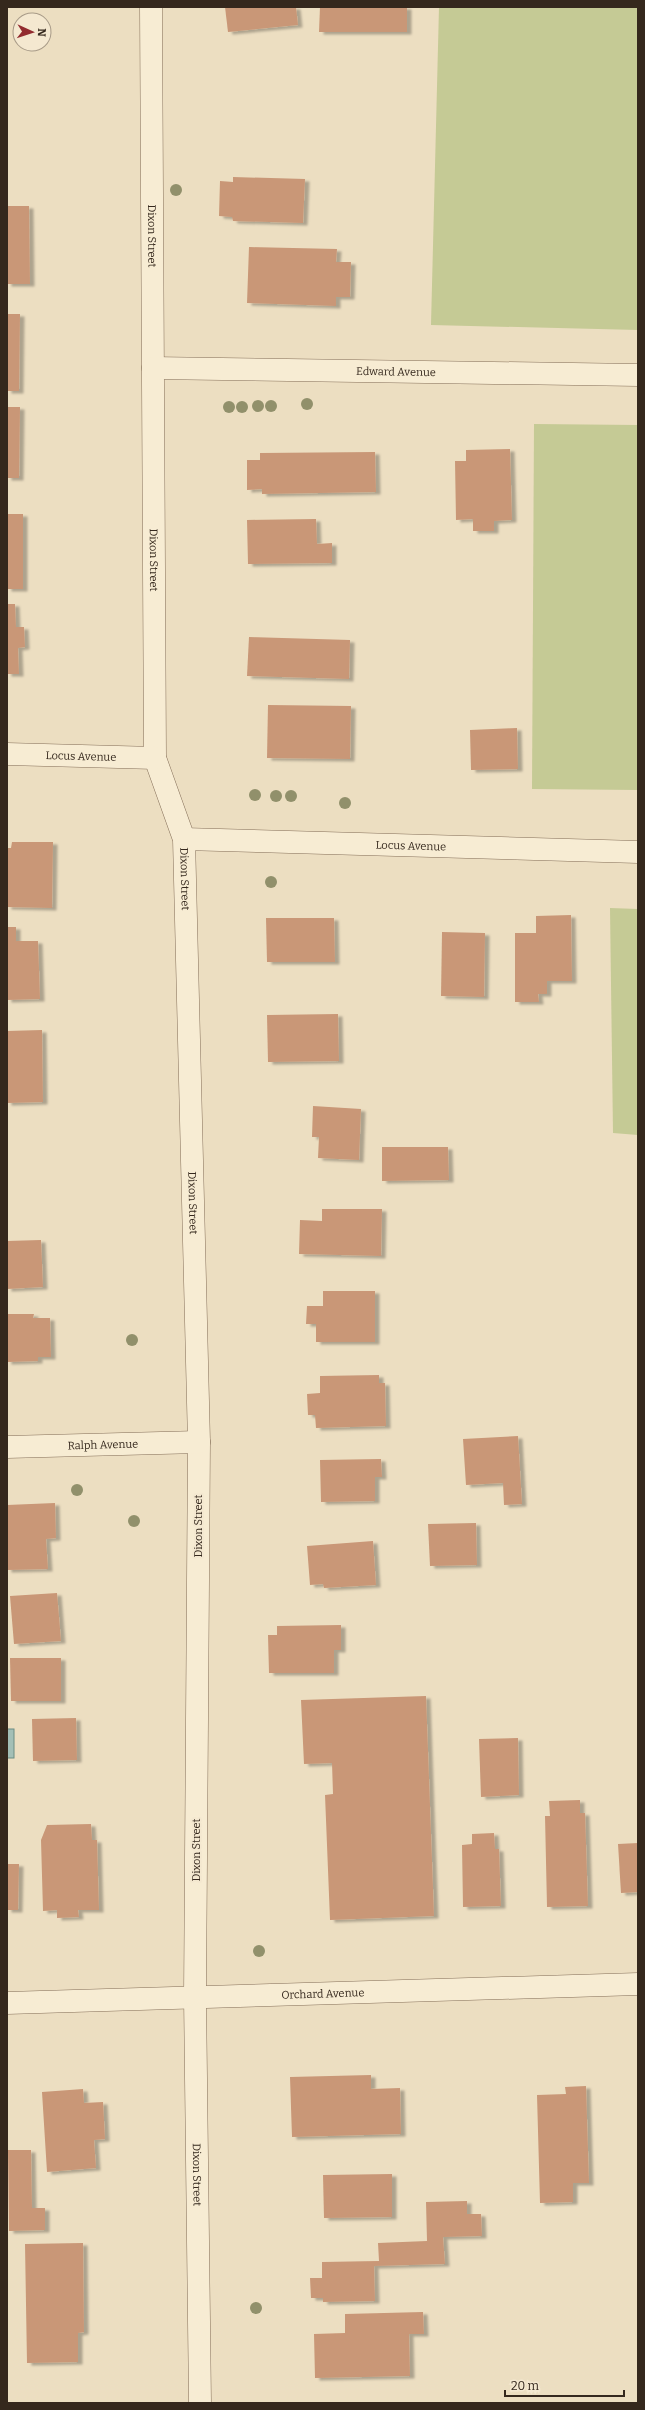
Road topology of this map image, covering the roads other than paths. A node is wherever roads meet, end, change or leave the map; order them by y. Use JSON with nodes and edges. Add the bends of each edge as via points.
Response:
{"nodes":[{"id":1,"x":152,"y":7,"type":"edge"},
{"id":2,"x":153,"y":368,"type":"junction"},
{"id":3,"x":638,"y":375,"type":"edge"},
{"id":4,"x":7,"y":754,"type":"edge"},
{"id":5,"x":155,"y":758,"type":"junction"},
{"id":6,"x":184,"y":840,"type":"junction"},
{"id":7,"x":638,"y":852,"type":"edge"},
{"id":8,"x":199,"y":1442,"type":"junction"},
{"id":9,"x":7,"y":1447,"type":"edge"},
{"id":10,"x":638,"y":1984,"type":"edge"},
{"id":11,"x":195,"y":1996,"type":"junction"},
{"id":12,"x":7,"y":2003,"type":"edge"},
{"id":13,"x":200,"y":2403,"type":"edge"}],
"edges":[{"from":1,"to":2,"type":"street","name":"Dixon Street"},
{"from":2,"to":3,"type":"street","name":"Edward Avenue"},
{"from":2,"to":5,"type":"street","name":"Dixon Street"},
{"from":4,"to":5,"type":"street","name":"Locus Avenue"},
{"from":5,"to":6,"type":"street","name":"Dixon Street"},
{"from":6,"to":7,"type":"street","name":"Locus Avenue"},
{"from":6,"to":8,"type":"street","name":"Dixon Street"},
{"from":8,"to":9,"type":"street","name":"Ralph Avenue"},
{"from":8,"to":11,"type":"street","name":"Dixon Street"},
{"from":10,"to":11,"type":"street","name":"Orchard Avenue"},
{"from":11,"to":12,"type":"street","name":"Orchard Avenue"},
{"from":11,"to":13,"type":"street","name":"Dixon Street"}]}
